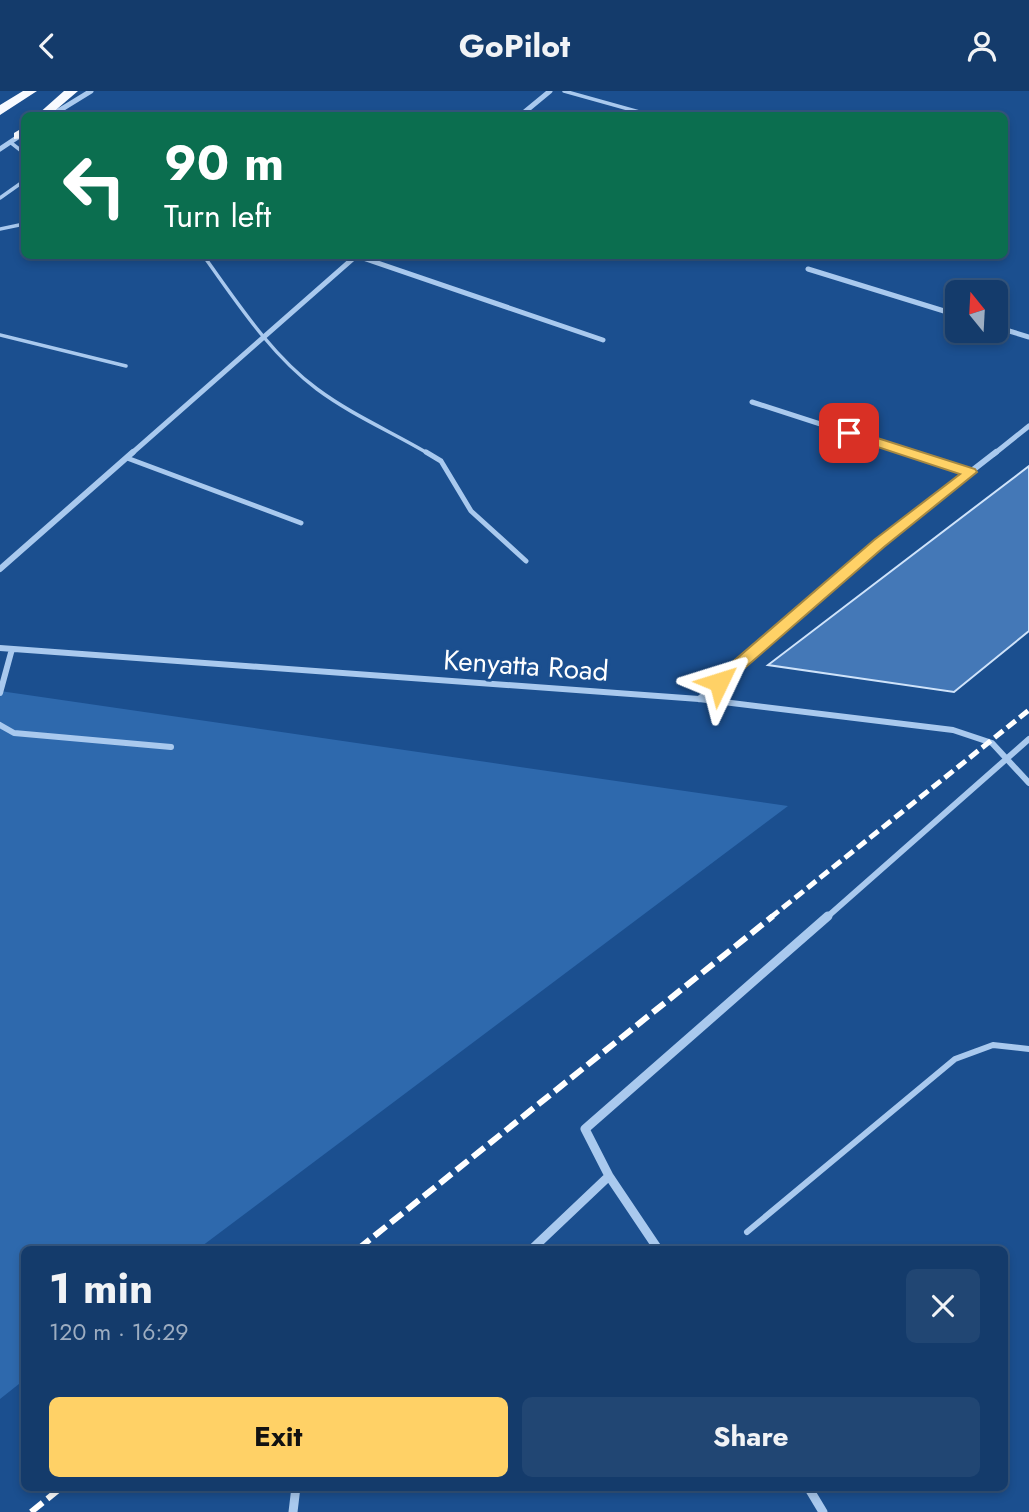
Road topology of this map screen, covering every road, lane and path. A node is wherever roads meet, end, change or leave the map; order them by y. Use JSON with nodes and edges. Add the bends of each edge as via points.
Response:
{"nodes":[{"id":1,"x":31,"y":91,"type":"edge"},
{"id":2,"x":72,"y":91,"type":"edge"},
{"id":3,"x":91,"y":91,"type":"edge"},
{"id":4,"x":551,"y":91,"type":"edge"},
{"id":5,"x":564,"y":91,"type":"edge"},
{"id":6,"x":0,"y":111,"type":"edge"},
{"id":7,"x":47,"y":112,"type":"edge"},
{"id":8,"x":57,"y":112,"type":"edge"},
{"id":9,"x":525,"y":112,"type":"edge"},
{"id":10,"x":639,"y":112,"type":"edge"},
{"id":11,"x":19,"y":135,"type":"edge"},
{"id":12,"x":0,"y":149,"type":"edge"},
{"id":13,"x":21,"y":183,"type":"edge"},
{"id":14,"x":0,"y":198,"type":"edge"},
{"id":15,"x":21,"y":225,"type":"edge"},
{"id":16,"x":0,"y":229,"type":"edge"},
{"id":17,"x":206,"y":259,"type":"edge"},
{"id":18,"x":354,"y":259,"type":"edge"},
{"id":19,"x":366,"y":259,"type":"edge"},
{"id":20,"x":808,"y":269,"type":"dead end"},
{"id":21,"x":945,"y":311,"type":"edge"},
{"id":22,"x":1008,"y":331,"type":"edge"},
{"id":23,"x":0,"y":335,"type":"edge"},
{"id":24,"x":263,"y":338,"type":"junction"},
{"id":25,"x":1029,"y":338,"type":"edge"},
{"id":26,"x":603,"y":340,"type":"dead end"},
{"id":27,"x":126,"y":366,"type":"dead end"},
{"id":28,"x":752,"y":402,"type":"dead end"},
{"id":29,"x":1029,"y":426,"type":"edge"},
{"id":30,"x":127,"y":458,"type":"junction"},
{"id":31,"x":970,"y":472,"type":"junction"},
{"id":32,"x":301,"y":523,"type":"dead end"},
{"id":33,"x":526,"y":561,"type":"dead end"},
{"id":34,"x":0,"y":569,"type":"edge"},
{"id":35,"x":0,"y":648,"type":"edge"},
{"id":36,"x":12,"y":649,"type":"junction"},
{"id":37,"x":0,"y":693,"type":"edge"},
{"id":38,"x":699,"y":699,"type":"junction"},
{"id":39,"x":0,"y":725,"type":"edge"},
{"id":40,"x":1029,"y":739,"type":"edge"},
{"id":41,"x":170,"y":747,"type":"dead end"},
{"id":42,"x":1004,"y":758,"type":"junction"},
{"id":43,"x":1029,"y":783,"type":"edge"},
{"id":44,"x":1029,"y":1049,"type":"edge"},
{"id":45,"x":609,"y":1175,"type":"junction"},
{"id":46,"x":747,"y":1232,"type":"dead end"},
{"id":47,"x":535,"y":1246,"type":"edge"},
{"id":48,"x":656,"y":1246,"type":"edge"},
{"id":49,"x":295,"y":1491,"type":"edge"},
{"id":50,"x":810,"y":1491,"type":"edge"},
{"id":51,"x":292,"y":1512,"type":"edge"},
{"id":52,"x":823,"y":1512,"type":"edge"}],
"edges":[{"from":1,"to":6,"type":"highway"},
{"from":2,"to":7,"type":"highway"},
{"from":3,"to":8,"type":"street"},
{"from":4,"to":9,"type":"street"},
{"from":5,"to":10,"type":"lane"},
{"from":11,"to":12,"type":"street"},
{"from":13,"to":14,"type":"lane"},
{"from":15,"to":16,"type":"lane"},
{"from":17,"to":24,"type":"lane"},
{"from":18,"to":24,"type":"street"},
{"from":19,"to":26,"type":"street"},
{"from":20,"to":21,"type":"street"},
{"from":22,"to":25,"type":"street"},
{"from":23,"to":27,"type":"lane"},
{"from":24,"to":30,"type":"street"},
{"from":24,"to":33,"type":"lane","via":[[322,393],[441,461],[471,511]]},
{"from":28,"to":31,"type":"street"},
{"from":29,"to":31,"type":"street"},
{"from":30,"to":32,"type":"lane"},
{"from":30,"to":34,"type":"street"},
{"from":31,"to":38,"type":"street","via":[[879,543]]},
{"from":35,"to":36,"type":"street","name":"Kenyatta Road"},
{"from":36,"to":37,"type":"street"},
{"from":36,"to":38,"type":"street","name":"Kenyatta Road"},
{"from":38,"to":42,"type":"street","name":"Kenyatta Road","via":[[953,730],[992,743]]},
{"from":39,"to":41,"type":"street","via":[[14,733]]},
{"from":40,"to":42,"type":"street"},
{"from":42,"to":43,"type":"street","name":"Kenyatta Road"},
{"from":42,"to":45,"type":"street","via":[[585,1129]]},
{"from":44,"to":46,"type":"lane","via":[[993,1045],[955,1059]]},
{"from":45,"to":47,"type":"street"},
{"from":45,"to":48,"type":"street"},
{"from":49,"to":51,"type":"street"},
{"from":50,"to":52,"type":"street"}]}
